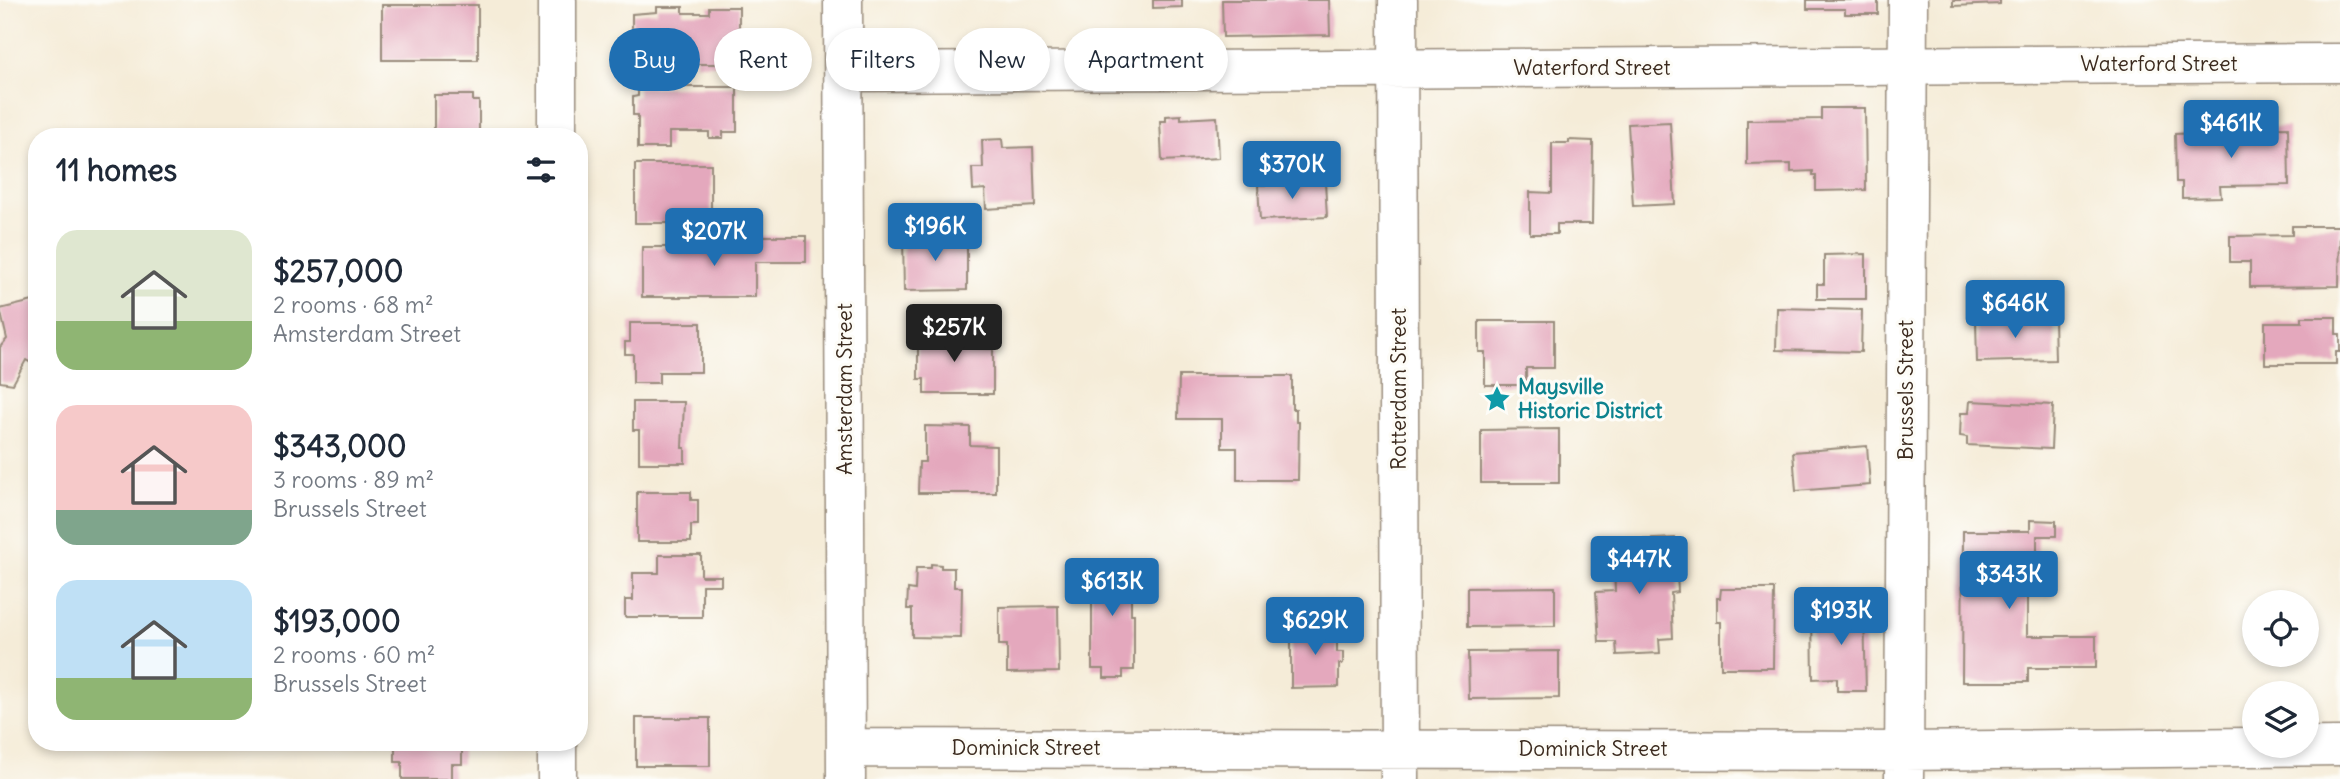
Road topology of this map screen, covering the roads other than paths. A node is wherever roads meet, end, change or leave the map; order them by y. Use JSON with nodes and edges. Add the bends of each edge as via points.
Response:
{"nodes":[{"id":1,"x":557,"y":0,"type":"edge"},
{"id":2,"x":843,"y":0,"type":"edge"},
{"id":3,"x":1398,"y":0,"type":"edge"},
{"id":4,"x":1908,"y":0,"type":"edge"},
{"id":5,"x":843,"y":28,"type":"edge"},
{"id":6,"x":2340,"y":64,"type":"edge"},
{"id":7,"x":1908,"y":66,"type":"junction"},
{"id":8,"x":1399,"y":69,"type":"junction"},
{"id":9,"x":940,"y":71,"type":"edge"},
{"id":10,"x":844,"y":91,"type":"edge"},
{"id":11,"x":557,"y":128,"type":"edge"},
{"id":12,"x":2340,"y":746,"type":"edge"},
{"id":13,"x":557,"y":751,"type":"edge"},
{"id":14,"x":846,"y":763,"type":"edge"},
{"id":15,"x":1400,"y":763,"type":"edge"},
{"id":16,"x":1904,"y":765,"type":"edge"},
{"id":17,"x":556,"y":779,"type":"edge"}],
"edges":[{"from":1,"to":11,"type":"street"},
{"from":2,"to":5,"type":"street","name":"Amsterdam Street"},
{"from":3,"to":8,"type":"street","name":"Rotterdam Street"},
{"from":4,"to":7,"type":"street","name":"Brussels Street"},
{"from":6,"to":7,"type":"street","name":"Waterford Street"},
{"from":7,"to":8,"type":"street","name":"Waterford Street"},
{"from":7,"to":16,"type":"street","name":"Brussels Street"},
{"from":8,"to":9,"type":"street","name":"Waterford Street"},
{"from":8,"to":15,"type":"street","name":"Rotterdam Street"},
{"from":10,"to":14,"type":"street","name":"Amsterdam Street"},
{"from":12,"to":16,"type":"street","name":"Dominick Street"},
{"from":13,"to":17,"type":"street"},
{"from":14,"to":15,"type":"street","name":"Dominick Street"},
{"from":15,"to":16,"type":"street","name":"Dominick Street"}]}
